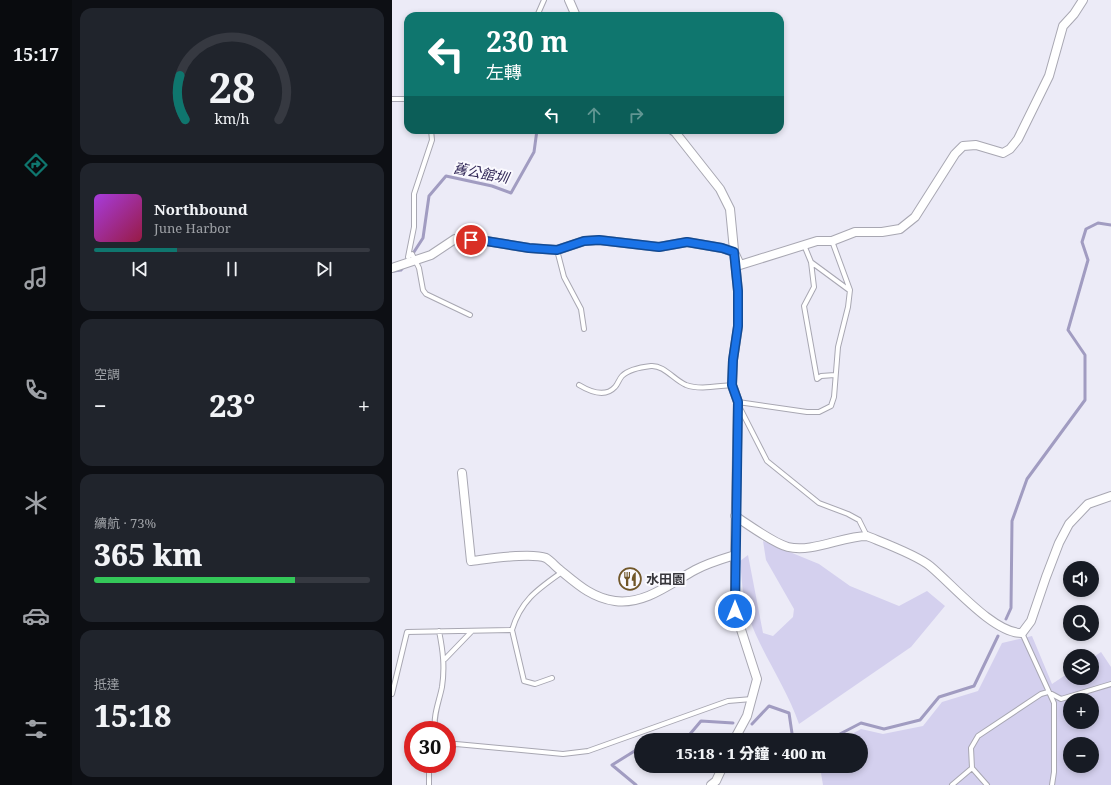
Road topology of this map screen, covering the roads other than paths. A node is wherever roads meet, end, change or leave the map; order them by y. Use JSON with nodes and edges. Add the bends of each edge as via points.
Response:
{"nodes":[{"id":1,"x":544,"y":0,"type":"edge"},
{"id":2,"x":569,"y":0,"type":"edge"},
{"id":3,"x":1083,"y":0,"type":"edge"},
{"id":4,"x":539,"y":12,"type":"edge"},
{"id":5,"x":574,"y":12,"type":"edge"},
{"id":6,"x":392,"y":99,"type":"edge"},
{"id":7,"x":404,"y":99,"type":"edge"},
{"id":8,"x":431,"y":134,"type":"edge"},
{"id":9,"x":675,"y":134,"type":"edge"},
{"id":10,"x":832,"y":241,"type":"junction"},
{"id":11,"x":804,"y":245,"type":"junction"},
{"id":12,"x":557,"y":250,"type":"junction"},
{"id":13,"x":734,"y":252,"type":"junction"},
{"id":14,"x":414,"y":260,"type":"junction"},
{"id":15,"x":811,"y":262,"type":"junction"},
{"id":16,"x":392,"y":268,"type":"edge"},
{"id":17,"x":850,"y":290,"type":"junction"},
{"id":18,"x":470,"y":315,"type":"dead end"},
{"id":19,"x":584,"y":329,"type":"dead end"},
{"id":20,"x":835,"y":375,"type":"junction"},
{"id":21,"x":732,"y":385,"type":"junction"},
{"id":22,"x":579,"y":386,"type":"dead end"},
{"id":23,"x":738,"y":402,"type":"junction"},
{"id":24,"x":462,"y":473,"type":"dead end"},
{"id":25,"x":1111,"y":496,"type":"edge"},
{"id":26,"x":735,"y":516,"type":"junction"},
{"id":27,"x":867,"y":536,"type":"junction"},
{"id":28,"x":735,"y":555,"type":"junction"},
{"id":29,"x":562,"y":572,"type":"junction"},
{"id":30,"x":512,"y":630,"type":"junction"},
{"id":31,"x":439,"y":631,"type":"junction"},
{"id":32,"x":472,"y":631,"type":"junction"},
{"id":33,"x":1022,"y":633,"type":"junction"},
{"id":34,"x":445,"y":659,"type":"junction"},
{"id":35,"x":552,"y":678,"type":"dead end"},
{"id":36,"x":1111,"y":684,"type":"edge"},
{"id":37,"x":1048,"y":692,"type":"junction"},
{"id":38,"x":392,"y":694,"type":"edge"},
{"id":39,"x":752,"y":699,"type":"junction"},
{"id":40,"x":434,"y":721,"type":"edge"},
{"id":41,"x":738,"y":733,"type":"edge"},
{"id":42,"x":456,"y":744,"type":"edge"},
{"id":43,"x":972,"y":768,"type":"junction"},
{"id":44,"x":429,"y":773,"type":"edge"},
{"id":45,"x":720,"y":773,"type":"edge"},
{"id":46,"x":429,"y":785,"type":"edge"},
{"id":47,"x":711,"y":785,"type":"edge"},
{"id":48,"x":952,"y":785,"type":"edge"},
{"id":49,"x":987,"y":785,"type":"edge"},
{"id":50,"x":1052,"y":785,"type":"edge"}],
"edges":[{"from":1,"to":4,"type":"lane"},
{"from":2,"to":5,"type":"street"},
{"from":3,"to":10,"type":"street","via":[[1064,26],[1049,76],[1010,150],[1003,153],[976,145],[963,146],[955,154],[915,217],[900,229],[856,232]]},
{"from":6,"to":7,"type":"lane"},
{"from":8,"to":14,"type":"lane","via":[[432,140],[414,194],[414,227],[408,257],[412,254]]},
{"from":9,"to":13,"type":"street","via":[[720,189],[730,209]]},
{"from":10,"to":11,"type":"street","via":[[817,241]]},
{"from":10,"to":17,"type":"lane"},
{"from":11,"to":13,"type":"street","via":[[740,265]]},
{"from":11,"to":15,"type":"lane"},
{"from":12,"to":13,"type":"street","via":[[584,241],[599,240],[659,247],[687,242]]},
{"from":12,"to":14,"type":"street","via":[[455,239],[431,255]]},
{"from":12,"to":19,"type":"lane","via":[[564,277],[581,309]]},
{"from":13,"to":21,"type":"street","via":[[738,326]]},
{"from":14,"to":16,"type":"street"},
{"from":14,"to":18,"type":"lane","via":[[419,268],[426,294]]},
{"from":15,"to":17,"type":"lane"},
{"from":15,"to":20,"type":"lane","via":[[814,287],[804,306],[814,365],[817,379],[821,376]]},
{"from":17,"to":20,"type":"lane"},
{"from":20,"to":23,"type":"lane","via":[[831,406],[819,412]]},
{"from":21,"to":22,"type":"lane","via":[[699,388],[673,379],[665,371],[653,366],[631,371],[622,376],[614,388],[606,392],[594,394]]},
{"from":21,"to":23,"type":"street"},
{"from":23,"to":26,"type":"street"},
{"from":23,"to":27,"type":"lane","via":[[767,461],[819,503],[859,520]]},
{"from":24,"to":29,"type":"street","via":[[471,561],[525,556],[546,558]]},
{"from":25,"to":33,"type":"street","via":[[1088,504],[1069,524],[1046,576],[1032,621]]},
{"from":26,"to":27,"type":"street","via":[[788,547],[804,548]]},
{"from":26,"to":28,"type":"street"},
{"from":27,"to":33,"type":"street","via":[[929,565],[970,603],[1000,626],[1013,633]]},
{"from":28,"to":29,"type":"street","via":[[709,563],[670,586],[639,599],[616,602],[595,596]]},
{"from":28,"to":39,"type":"street","via":[[735,611],[757,678]]},
{"from":29,"to":30,"type":"lane","via":[[534,592],[517,614]]},
{"from":30,"to":32,"type":"lane"},
{"from":30,"to":35,"type":"lane","via":[[524,681],[535,684]]},
{"from":31,"to":32,"type":"lane"},
{"from":31,"to":34,"type":"lane"},
{"from":31,"to":38,"type":"lane","via":[[407,632]]},
{"from":32,"to":34,"type":"lane"},
{"from":33,"to":37,"type":"lane"},
{"from":34,"to":40,"type":"lane"},
{"from":36,"to":37,"type":"lane","via":[[1061,699]]},
{"from":37,"to":43,"type":"lane","via":[[1036,697],[978,736],[971,748]]},
{"from":37,"to":50,"type":"lane","via":[[1054,704]]},
{"from":39,"to":41,"type":"street","via":[[748,716]]},
{"from":39,"to":42,"type":"lane","via":[[728,701],[588,751],[563,754]]},
{"from":43,"to":48,"type":"lane"},
{"from":43,"to":49,"type":"lane"},
{"from":44,"to":46,"type":"lane"},
{"from":45,"to":47,"type":"street"}]}
